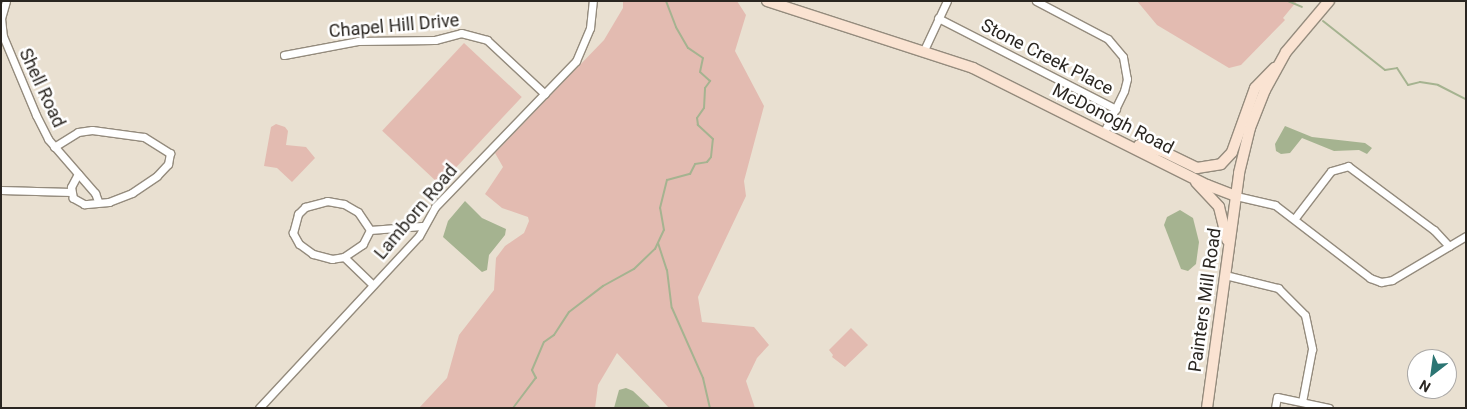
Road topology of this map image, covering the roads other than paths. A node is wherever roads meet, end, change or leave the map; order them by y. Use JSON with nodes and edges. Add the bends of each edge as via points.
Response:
{"nodes":[{"id":1,"x":6,"y":1,"type":"edge"},
{"id":2,"x":593,"y":1,"type":"edge"},
{"id":3,"x":766,"y":1,"type":"edge"},
{"id":4,"x":946,"y":1,"type":"edge"},
{"id":5,"x":1036,"y":1,"type":"edge"},
{"id":6,"x":1329,"y":1,"type":"edge"},
{"id":7,"x":938,"y":18,"type":"junction"},
{"id":8,"x":924,"y":50,"type":"junction"},
{"id":9,"x":284,"y":55,"type":"dead end"},
{"id":10,"x":1280,"y":62,"type":"junction"},
{"id":11,"x":545,"y":94,"type":"junction"},
{"id":12,"x":1116,"y":109,"type":"junction"},
{"id":13,"x":1104,"y":132,"type":"junction"},
{"id":14,"x":1120,"y":140,"type":"junction"},
{"id":15,"x":54,"y":147,"type":"junction"},
{"id":16,"x":78,"y":174,"type":"junction"},
{"id":17,"x":1190,"y":176,"type":"junction"},
{"id":18,"x":1,"y":190,"type":"edge"},
{"id":19,"x":71,"y":192,"type":"junction"},
{"id":20,"x":1236,"y":196,"type":"junction"},
{"id":21,"x":98,"y":201,"type":"junction"},
{"id":22,"x":1294,"y":218,"type":"junction"},
{"id":23,"x":422,"y":226,"type":"junction"},
{"id":24,"x":370,"y":230,"type":"junction"},
{"id":25,"x":1466,"y":236,"type":"edge"},
{"id":26,"x":1229,"y":246,"type":"junction"},
{"id":27,"x":1449,"y":246,"type":"junction"},
{"id":28,"x":344,"y":257,"type":"junction"},
{"id":29,"x":1225,"y":275,"type":"junction"},
{"id":30,"x":373,"y":285,"type":"junction"},
{"id":31,"x":1302,"y":402,"type":"junction"},
{"id":32,"x":259,"y":408,"type":"edge"},
{"id":33,"x":1207,"y":408,"type":"edge"},
{"id":34,"x":1275,"y":408,"type":"edge"},
{"id":35,"x":1329,"y":408,"type":"edge"}],
"edges":[{"from":1,"to":15,"type":"street","name":"Shell Road","via":[[1,18],[5,44],[38,121]]},
{"from":2,"to":11,"type":"street","name":"Lamborn Road","via":[[584,47],[576,61]]},
{"from":3,"to":8,"type":"main road","name":"McDonogh Road"},
{"from":4,"to":7,"type":"street"},
{"from":5,"to":12,"type":"street","via":[[1100,34],[1116,47],[1123,57],[1126,79]]},
{"from":6,"to":10,"type":"main road"},
{"from":7,"to":8,"type":"street"},
{"from":7,"to":12,"type":"street","name":"Stone Creek Place"},
{"from":8,"to":13,"type":"main road","name":"McDonogh Road","via":[[995,78]]},
{"from":9,"to":11,"type":"street","name":"Chapel Hill Drive","via":[[358,41],[435,40],[461,33],[487,40]]},
{"from":10,"to":14,"type":"main road","via":[[1255,88],[1232,152],[1221,164],[1197,168],[1162,151]]},
{"from":10,"to":20,"type":"main road","via":[[1250,128]]},
{"from":11,"to":23,"type":"street","name":"Lamborn Road","via":[[435,207]]},
{"from":12,"to":13,"type":"street"},
{"from":13,"to":14,"type":"main road","name":"McDonogh Road"},
{"from":14,"to":17,"type":"main road","name":"McDonogh Road"},
{"from":15,"to":16,"type":"street","name":"Shell Road"},
{"from":15,"to":21,"type":"street","via":[[78,132],[92,130],[144,137],[170,153],[163,171],[132,193],[109,202]]},
{"from":16,"to":19,"type":"street"},
{"from":16,"to":21,"type":"street","name":"Shell Road"},
{"from":17,"to":20,"type":"main road","name":"McDonogh Road"},
{"from":17,"to":26,"type":"main road","via":[[1219,208]]},
{"from":18,"to":19,"type":"street"},
{"from":19,"to":21,"type":"street","via":[[78,202]]},
{"from":20,"to":22,"type":"street","via":[[1275,204]]},
{"from":20,"to":26,"type":"main road","name":"Painters Mill Road"},
{"from":22,"to":27,"type":"street","via":[[1370,278],[1381,282],[1392,280]]},
{"from":22,"to":27,"type":"street","via":[[1331,171],[1348,166],[1434,230]]},
{"from":23,"to":24,"type":"street"},
{"from":23,"to":30,"type":"street","name":"Lamborn Road","via":[[418,236]]},
{"from":24,"to":28,"type":"street","via":[[363,244]]},
{"from":24,"to":28,"type":"street","via":[[358,212],[332,201],[316,202],[298,214],[293,233],[304,249],[322,258]]},
{"from":25,"to":27,"type":"street"},
{"from":26,"to":29,"type":"main road","name":"Painters Mill Road"},
{"from":28,"to":30,"type":"street"},
{"from":29,"to":31,"type":"street","via":[[1278,288],[1305,315],[1312,349]]},
{"from":29,"to":33,"type":"main road","name":"Painters Mill Road"},
{"from":30,"to":32,"type":"street","name":"Lamborn Road"},
{"from":31,"to":34,"type":"street","via":[[1277,398]]},
{"from":31,"to":35,"type":"street"}]}
